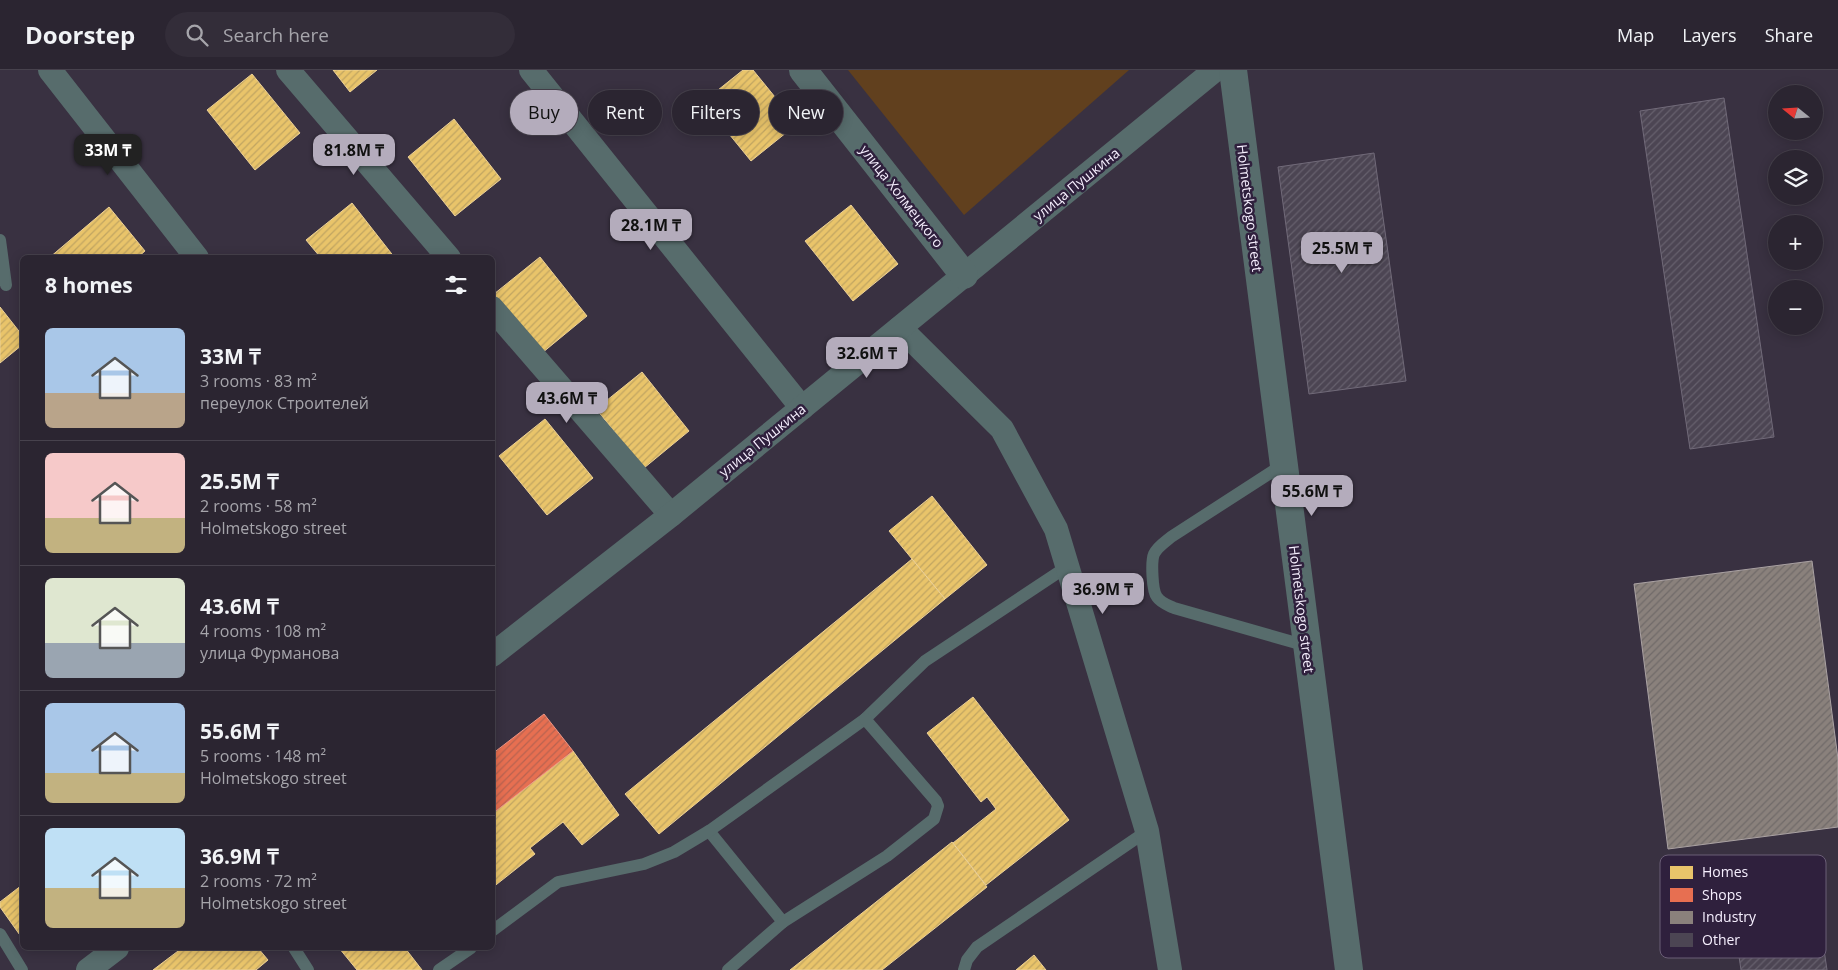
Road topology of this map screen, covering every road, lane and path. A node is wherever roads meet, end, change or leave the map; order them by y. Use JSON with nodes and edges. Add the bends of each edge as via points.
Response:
{"nodes":[{"id":1,"x":50,"y":70,"type":"edge"},
{"id":2,"x":288,"y":70,"type":"edge"},
{"id":3,"x":531,"y":70,"type":"edge"},
{"id":4,"x":803,"y":70,"type":"edge"},
{"id":5,"x":1215,"y":70,"type":"edge"},
{"id":6,"x":1233,"y":70,"type":"edge"},
{"id":7,"x":0,"y":240,"type":"edge"},
{"id":8,"x":195,"y":255,"type":"edge"},
{"id":9,"x":446,"y":255,"type":"edge"},
{"id":10,"x":964,"y":275,"type":"junction"},
{"id":11,"x":6,"y":285,"type":"dead end"},
{"id":12,"x":495,"y":311,"type":"edge"},
{"id":13,"x":900,"y":328,"type":"junction"},
{"id":14,"x":802,"y":408,"type":"junction"},
{"id":15,"x":1284,"y":464,"type":"junction"},
{"id":16,"x":671,"y":515,"type":"junction"},
{"id":17,"x":1068,"y":566,"type":"junction"},
{"id":18,"x":496,"y":645,"type":"edge"},
{"id":19,"x":1307,"y":646,"type":"junction"},
{"id":20,"x":865,"y":719,"type":"junction"},
{"id":21,"x":709,"y":831,"type":"junction"},
{"id":22,"x":1147,"y":831,"type":"junction"},
{"id":23,"x":783,"y":922,"type":"junction"},
{"id":24,"x":495,"y":929,"type":"edge"},
{"id":25,"x":0,"y":934,"type":"edge"},
{"id":26,"x":114,"y":950,"type":"edge"},
{"id":27,"x":295,"y":950,"type":"edge"},
{"id":28,"x":468,"y":950,"type":"edge"},
{"id":29,"x":443,"y":969,"type":"edge"},
{"id":30,"x":22,"y":970,"type":"edge"},
{"id":31,"x":88,"y":970,"type":"edge"},
{"id":32,"x":308,"y":970,"type":"edge"},
{"id":33,"x":728,"y":970,"type":"edge"},
{"id":34,"x":964,"y":970,"type":"edge"},
{"id":35,"x":1170,"y":970,"type":"edge"},
{"id":36,"x":1349,"y":970,"type":"edge"}],
"edges":[{"from":1,"to":8,"type":"street"},
{"from":2,"to":9,"type":"street"},
{"from":3,"to":14,"type":"street"},
{"from":4,"to":10,"type":"street","name":"улица Холмецкого"},
{"from":5,"to":10,"type":"street","name":"улица Пушкина"},
{"from":6,"to":15,"type":"street","name":"Holmetskogo street"},
{"from":7,"to":11,"type":"lane"},
{"from":10,"to":13,"type":"street","name":"улица Пушкина"},
{"from":12,"to":16,"type":"street"},
{"from":13,"to":14,"type":"street","name":"улица Пушкина"},
{"from":13,"to":17,"type":"street","via":[[1002,429],[1056,529]]},
{"from":14,"to":16,"type":"street","name":"улица Пушкина"},
{"from":15,"to":19,"type":"street","name":"Holmetskogo street"},
{"from":15,"to":19,"type":"lane","via":[[1158,548],[1152,562],[1154,590],[1163,603],[1174,608]]},
{"from":16,"to":18,"type":"street","name":"улица Пушкина"},
{"from":17,"to":20,"type":"lane","via":[[925,661]]},
{"from":17,"to":22,"type":"street"},
{"from":19,"to":36,"type":"street","name":"Holmetskogo street"},
{"from":20,"to":21,"type":"lane"},
{"from":20,"to":23,"type":"lane","via":[[936,800],[938,806],[934,819],[887,856]]},
{"from":21,"to":23,"type":"lane"},
{"from":21,"to":24,"type":"lane","via":[[674,852],[644,864],[558,882]]},
{"from":22,"to":34,"type":"lane","via":[[977,947]]},
{"from":22,"to":35,"type":"street"},
{"from":23,"to":33,"type":"lane"},
{"from":25,"to":30,"type":"lane"},
{"from":26,"to":31,"type":"street"},
{"from":27,"to":32,"type":"lane"},
{"from":28,"to":29,"type":"lane"}]}
